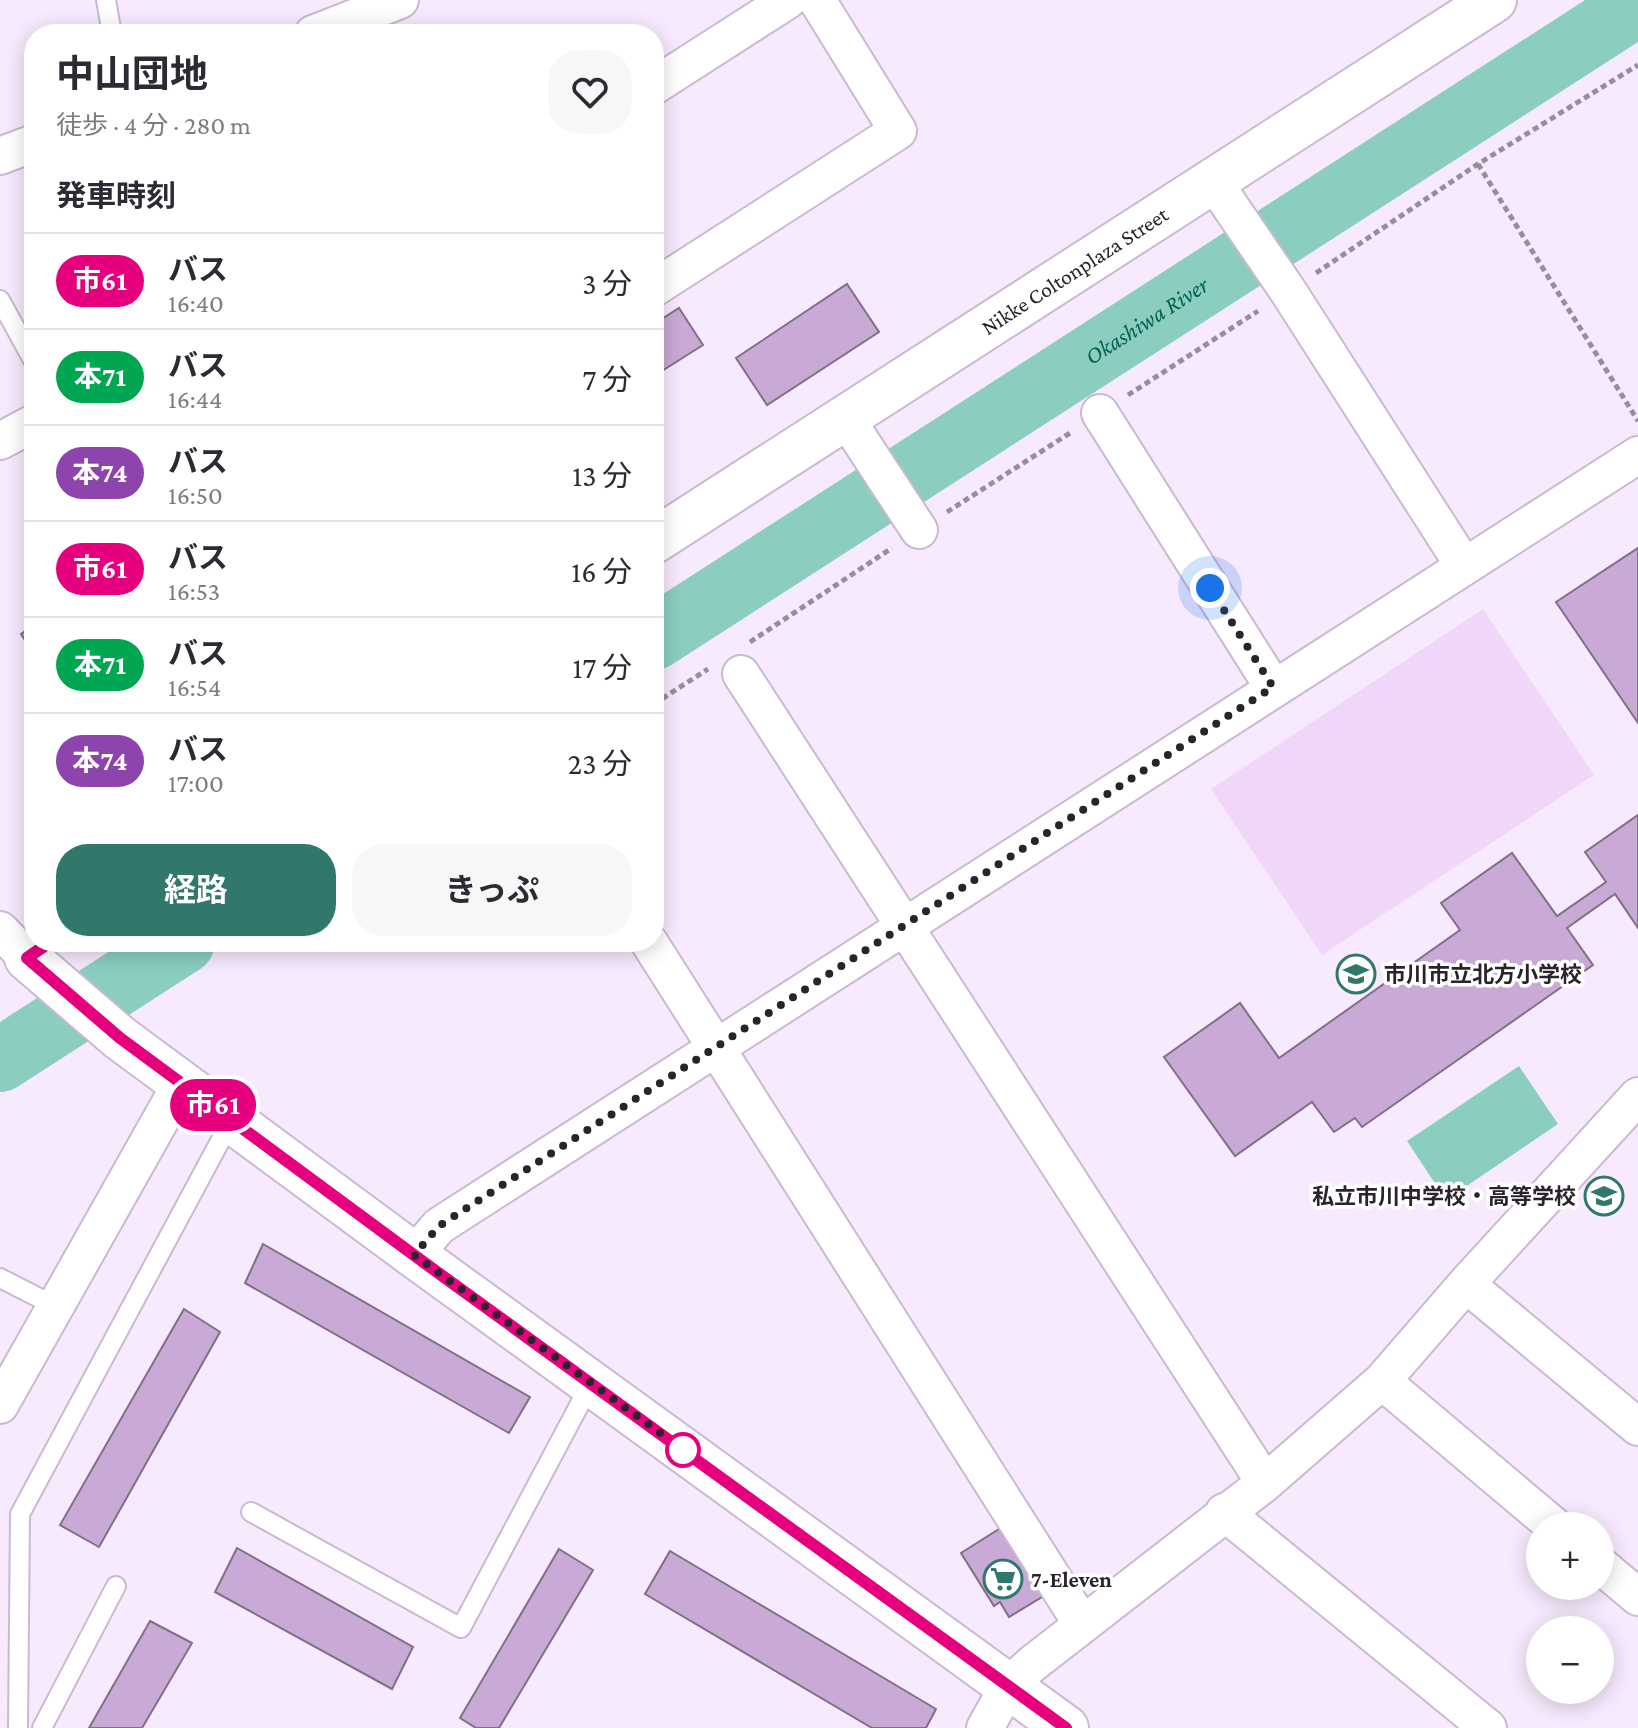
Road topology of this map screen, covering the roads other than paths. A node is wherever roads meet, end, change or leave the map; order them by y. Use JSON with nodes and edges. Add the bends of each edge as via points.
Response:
{"nodes":[{"id":1,"x":106,"y":0,"type":"edge"},
{"id":2,"x":400,"y":0,"type":"edge"},
{"id":3,"x":788,"y":0,"type":"edge"},
{"id":4,"x":817,"y":0,"type":"edge"},
{"id":5,"x":1494,"y":0,"type":"edge"},
{"id":6,"x":110,"y":24,"type":"edge"},
{"id":7,"x":339,"y":24,"type":"edge"},
{"id":8,"x":664,"y":80,"type":"edge"},
{"id":9,"x":24,"y":147,"type":"edge"},
{"id":10,"x":0,"y":156,"type":"edge"},
{"id":11,"x":1224,"y":198,"type":"junction"},
{"id":12,"x":664,"y":282,"type":"edge"},
{"id":13,"x":0,"y":300,"type":"edge"},
{"id":14,"x":24,"y":344,"type":"edge"},
{"id":15,"x":1100,"y":413,"type":"road end"},
{"id":16,"x":845,"y":417,"type":"junction"},
{"id":17,"x":24,"y":428,"type":"edge"},
{"id":18,"x":0,"y":441,"type":"edge"},
{"id":19,"x":1638,"y":455,"type":"edge"},
{"id":20,"x":919,"y":530,"type":"road end"},
{"id":21,"x":664,"y":535,"type":"edge"},
{"id":22,"x":1464,"y":566,"type":"junction"},
{"id":23,"x":733,"y":661,"type":"road end"},
{"id":24,"x":1273,"y":687,"type":"junction"},
{"id":25,"x":905,"y":927,"type":"junction"},
{"id":26,"x":656,"y":952,"type":"edge"},
{"id":27,"x":27,"y":959,"type":"edge"},
{"id":28,"x":718,"y":1048,"type":"junction"},
{"id":29,"x":182,"y":1082,"type":"junction"},
{"id":30,"x":1638,"y":1096,"type":"edge"},
{"id":31,"x":232,"y":1119,"type":"junction"},
{"id":32,"x":414,"y":1255,"type":"junction"},
{"id":33,"x":0,"y":1278,"type":"edge"},
{"id":34,"x":1466,"y":1284,"type":"junction"},
{"id":35,"x":55,"y":1306,"type":"junction"},
{"id":36,"x":1382,"y":1381,"type":"junction"},
{"id":37,"x":591,"y":1383,"type":"junction"},
{"id":38,"x":0,"y":1405,"type":"edge"},
{"id":39,"x":1638,"y":1427,"type":"edge"},
{"id":40,"x":1265,"y":1483,"type":"junction"},
{"id":41,"x":251,"y":1512,"type":"dead end"},
{"id":42,"x":1224,"y":1512,"type":"junction"},
{"id":43,"x":1537,"y":1512,"type":"edge"},
{"id":44,"x":1614,"y":1577,"type":"edge"},
{"id":45,"x":116,"y":1586,"type":"dead end"},
{"id":46,"x":1638,"y":1597,"type":"edge"},
{"id":47,"x":1082,"y":1624,"type":"junction"},
{"id":48,"x":1009,"y":1685,"type":"junction"},
{"id":49,"x":18,"y":1728,"type":"edge"},
{"id":50,"x":42,"y":1728,"type":"edge"},
{"id":51,"x":985,"y":1728,"type":"edge"},
{"id":52,"x":1066,"y":1728,"type":"edge"},
{"id":53,"x":1488,"y":1728,"type":"edge"}],
"edges":[{"from":1,"to":6,"type":"lane"},
{"from":2,"to":7,"type":"street"},
{"from":3,"to":8,"type":"street"},
{"from":4,"to":12,"type":"street","via":[[898,131]]},
{"from":5,"to":11,"type":"street","name":"Nikke Coltonplaza Street"},
{"from":9,"to":10,"type":"street"},
{"from":11,"to":16,"type":"street","name":"Nikke Coltonplaza Street"},
{"from":11,"to":22,"type":"street"},
{"from":13,"to":14,"type":"lane"},
{"from":15,"to":24,"type":"street"},
{"from":16,"to":20,"type":"street"},
{"from":16,"to":21,"type":"street","name":"Nikke Coltonplaza Street"},
{"from":17,"to":18,"type":"street"},
{"from":19,"to":22,"type":"street"},
{"from":22,"to":24,"type":"street"},
{"from":23,"to":25,"type":"street"},
{"from":24,"to":25,"type":"street"},
{"from":25,"to":28,"type":"street"},
{"from":25,"to":40,"type":"street"},
{"from":26,"to":28,"type":"street"},
{"from":27,"to":29,"type":"street","via":[[120,1038]]},
{"from":28,"to":32,"type":"street","via":[[439,1226]]},
{"from":28,"to":47,"type":"street"},
{"from":29,"to":31,"type":"street"},
{"from":29,"to":35,"type":"street"},
{"from":30,"to":34,"type":"street"},
{"from":31,"to":32,"type":"street"},
{"from":31,"to":49,"type":"lane","via":[[20,1514]]},
{"from":32,"to":37,"type":"street"},
{"from":33,"to":35,"type":"lane"},
{"from":34,"to":36,"type":"street"},
{"from":34,"to":39,"type":"street"},
{"from":35,"to":38,"type":"street"},
{"from":36,"to":40,"type":"street"},
{"from":36,"to":43,"type":"street"},
{"from":37,"to":41,"type":"lane","via":[[461,1628]]},
{"from":37,"to":48,"type":"street"},
{"from":40,"to":42,"type":"street"},
{"from":42,"to":47,"type":"street"},
{"from":42,"to":53,"type":"street"},
{"from":44,"to":46,"type":"street"},
{"from":45,"to":50,"type":"lane"},
{"from":47,"to":48,"type":"street"},
{"from":48,"to":51,"type":"street"},
{"from":48,"to":52,"type":"street"}]}
